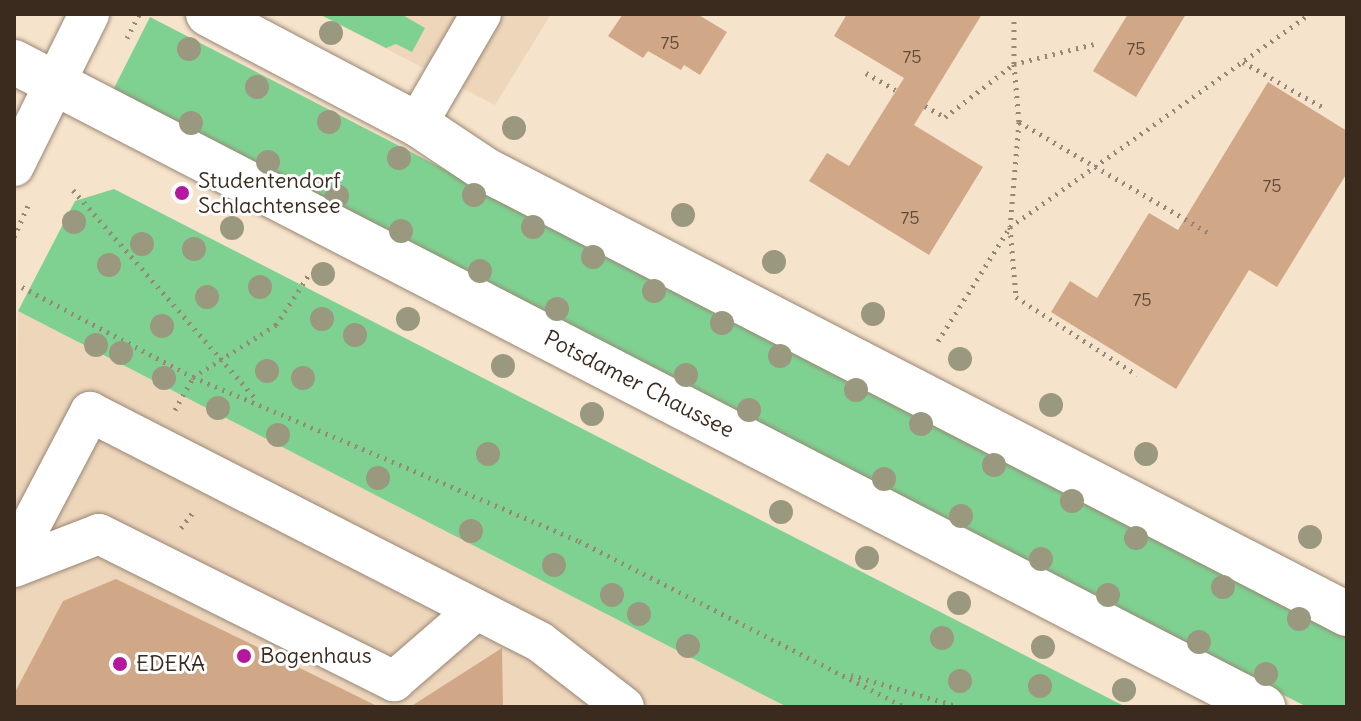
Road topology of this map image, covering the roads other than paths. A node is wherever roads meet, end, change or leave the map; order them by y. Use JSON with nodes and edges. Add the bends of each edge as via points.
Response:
{"nodes":[{"id":1,"x":89,"y":14,"type":"edge"},
{"id":2,"x":208,"y":14,"type":"edge"},
{"id":3,"x":481,"y":14,"type":"edge"},
{"id":4,"x":14,"y":62,"type":"edge"},
{"id":5,"x":56,"y":84,"type":"junction"},
{"id":6,"x":417,"y":124,"type":"junction"},
{"id":7,"x":14,"y":166,"type":"edge"},
{"id":8,"x":14,"y":557,"type":"edge"},
{"id":9,"x":14,"y":567,"type":"edge"},
{"id":10,"x":476,"y":610,"type":"junction"},
{"id":11,"x":1347,"y":614,"type":"edge"},
{"id":12,"x":1256,"y":705,"type":"edge"},
{"id":13,"x":624,"y":707,"type":"edge"}],
"edges":[{"from":1,"to":5,"type":"street"},
{"from":2,"to":6,"type":"main road"},
{"from":3,"to":6,"type":"street"},
{"from":4,"to":5,"type":"main road","name":"Potsdamer Chaussee"},
{"from":5,"to":7,"type":"street"},
{"from":5,"to":12,"type":"main road","name":"Potsdamer Chaussee"},
{"from":6,"to":11,"type":"main road","via":[[500,178]]},
{"from":8,"to":10,"type":"street","via":[[90,412]]},
{"from":9,"to":10,"type":"street","via":[[99,534],[394,681]]},
{"from":10,"to":13,"type":"street","via":[[540,642]]}]}
